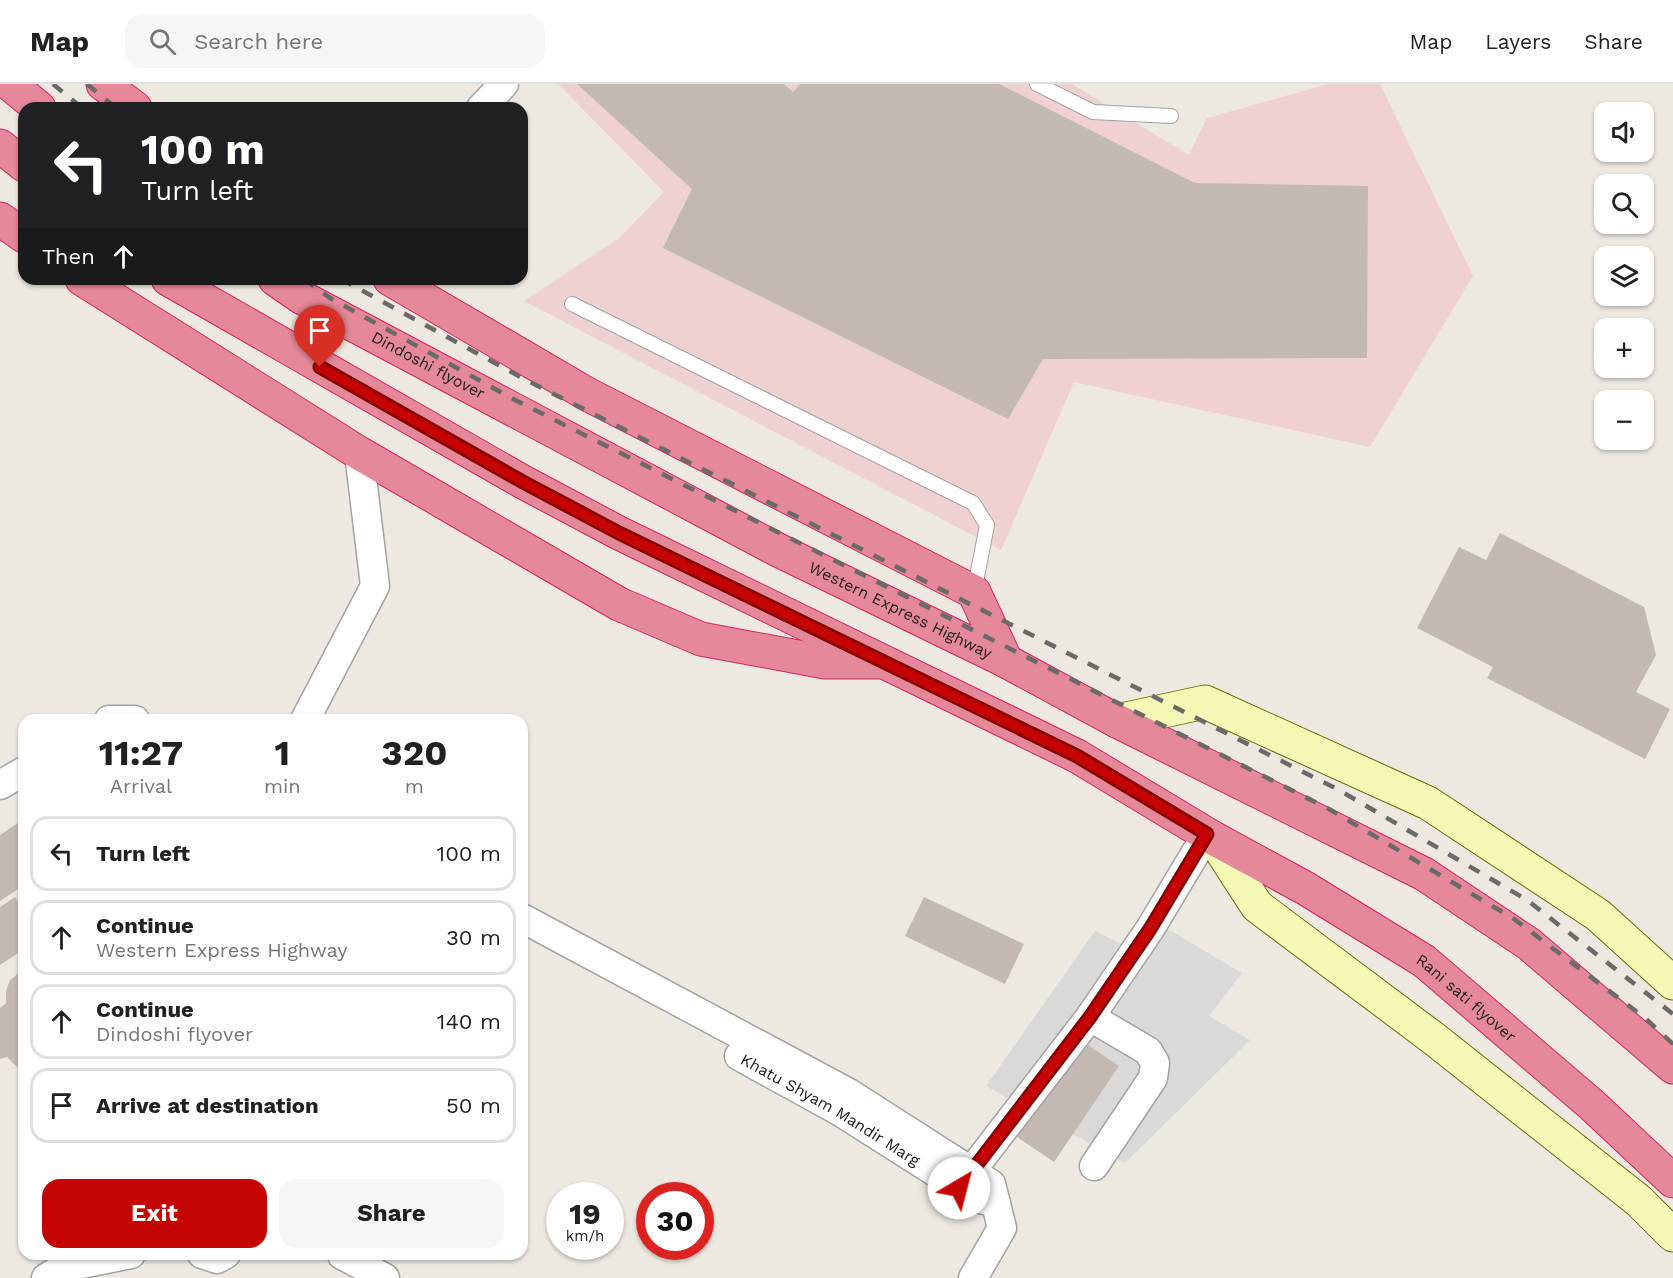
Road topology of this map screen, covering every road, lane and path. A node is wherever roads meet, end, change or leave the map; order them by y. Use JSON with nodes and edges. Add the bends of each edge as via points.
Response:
{"nodes":[{"id":1,"x":10,"y":84,"type":"edge"},
{"id":2,"x":103,"y":84,"type":"edge"},
{"id":3,"x":504,"y":84,"type":"edge"},
{"id":4,"x":1037,"y":84,"type":"edge"},
{"id":5,"x":32,"y":102,"type":"edge"},
{"id":6,"x":127,"y":102,"type":"edge"},
{"id":7,"x":487,"y":102,"type":"edge"},
{"id":8,"x":1172,"y":117,"type":"dead end"},
{"id":9,"x":0,"y":146,"type":"edge"},
{"id":10,"x":18,"y":160,"type":"edge"},
{"id":11,"x":0,"y":219,"type":"edge"},
{"id":12,"x":18,"y":232,"type":"edge"},
{"id":13,"x":92,"y":285,"type":"edge"},
{"id":14,"x":178,"y":285,"type":"edge"},
{"id":15,"x":284,"y":285,"type":"edge"},
{"id":16,"x":400,"y":285,"type":"edge"},
{"id":17,"x":572,"y":304,"type":"dead end"},
{"id":18,"x":551,"y":432,"type":"joint"},
{"id":19,"x":359,"y":453,"type":"junction"},
{"id":20,"x":974,"y":592,"type":"junction"},
{"id":21,"x":1006,"y":661,"type":"junction"},
{"id":22,"x":885,"y":662,"type":"junction"},
{"id":23,"x":308,"y":714,"type":"edge"},
{"id":24,"x":1117,"y":721,"type":"junction"},
{"id":25,"x":18,"y":759,"type":"edge"},
{"id":26,"x":0,"y":769,"type":"edge"},
{"id":27,"x":18,"y":774,"type":"edge"},
{"id":28,"x":0,"y":785,"type":"edge"},
{"id":29,"x":1218,"y":840,"type":"junction"},
{"id":30,"x":528,"y":921,"type":"edge"},
{"id":31,"x":528,"y":940,"type":"edge"},
{"id":32,"x":1673,"y":983,"type":"edge"},
{"id":33,"x":1090,"y":1017,"type":"junction"},
{"id":34,"x":1673,"y":1067,"type":"edge"},
{"id":35,"x":844,"y":1102,"type":"junction"},
{"id":36,"x":1094,"y":1166,"type":"dead end"},
{"id":37,"x":965,"y":1179,"type":"junction"},
{"id":38,"x":1673,"y":1181,"type":"edge"},
{"id":39,"x":1673,"y":1235,"type":"edge"},
{"id":40,"x":101,"y":1260,"type":"edge"},
{"id":41,"x":351,"y":1260,"type":"edge"},
{"id":42,"x":46,"y":1278,"type":"edge"},
{"id":43,"x":385,"y":1278,"type":"edge"},
{"id":44,"x":973,"y":1278,"type":"edge"}],
"edges":[{"from":1,"to":5,"type":"highway"},
{"from":2,"to":6,"type":"highway"},
{"from":3,"to":7,"type":"street"},
{"from":4,"to":8,"type":"lane","via":[[1093,112]]},
{"from":9,"to":10,"type":"highway"},
{"from":11,"to":12,"type":"highway"},
{"from":13,"to":19,"type":"highway"},
{"from":14,"to":22,"type":"highway","via":[[523,482]]},
{"from":15,"to":18,"type":"highway","name":"Dindoshi flyover"},
{"from":16,"to":20,"type":"highway","via":[[587,394]]},
{"from":17,"to":20,"type":"lane","via":[[973,503],[987,525]]},
{"from":18,"to":21,"type":"highway","name":"Western Express Highway","via":[[778,550]]},
{"from":19,"to":22,"type":"highway","via":[[619,604],[701,639],[825,662]]},
{"from":19,"to":23,"type":"street","via":[[375,586]]},
{"from":20,"to":21,"type":"highway"},
{"from":21,"to":24,"type":"highway","name":"Western Express Highway"},
{"from":22,"to":29,"type":"highway","name":"Rani sati flyover","via":[[1077,756]]},
{"from":24,"to":32,"type":"street","via":[[1205,702],[1428,803],[1598,915]]},
{"from":24,"to":34,"type":"highway","name":"Western Express Highway","via":[[1424,874],[1529,944]]},
{"from":25,"to":26,"type":"street"},
{"from":27,"to":28,"type":"street"},
{"from":29,"to":33,"type":"street"},
{"from":29,"to":38,"type":"highway","name":"Rani sati flyover","via":[[1424,961],[1592,1105]]},
{"from":29,"to":39,"type":"street","via":[[1257,906],[1433,1038],[1639,1201]]},
{"from":30,"to":35,"type":"street","name":"Khatu Shyam Mandir Marg"},
{"from":31,"to":35,"type":"street","name":"Khatu Shyam Mandir Marg"},
{"from":33,"to":36,"type":"street","via":[[1148,1052],[1155,1063],[1153,1078]]},
{"from":33,"to":37,"type":"street"},
{"from":35,"to":37,"type":"street","name":"Khatu Shyam Mandir Marg"},
{"from":37,"to":44,"type":"street","name":"Khatu Shyam Mandir Marg","via":[[991,1184],[1002,1228]]},
{"from":40,"to":42,"type":"street","via":[[62,1268]]},
{"from":41,"to":43,"type":"street"}]}
